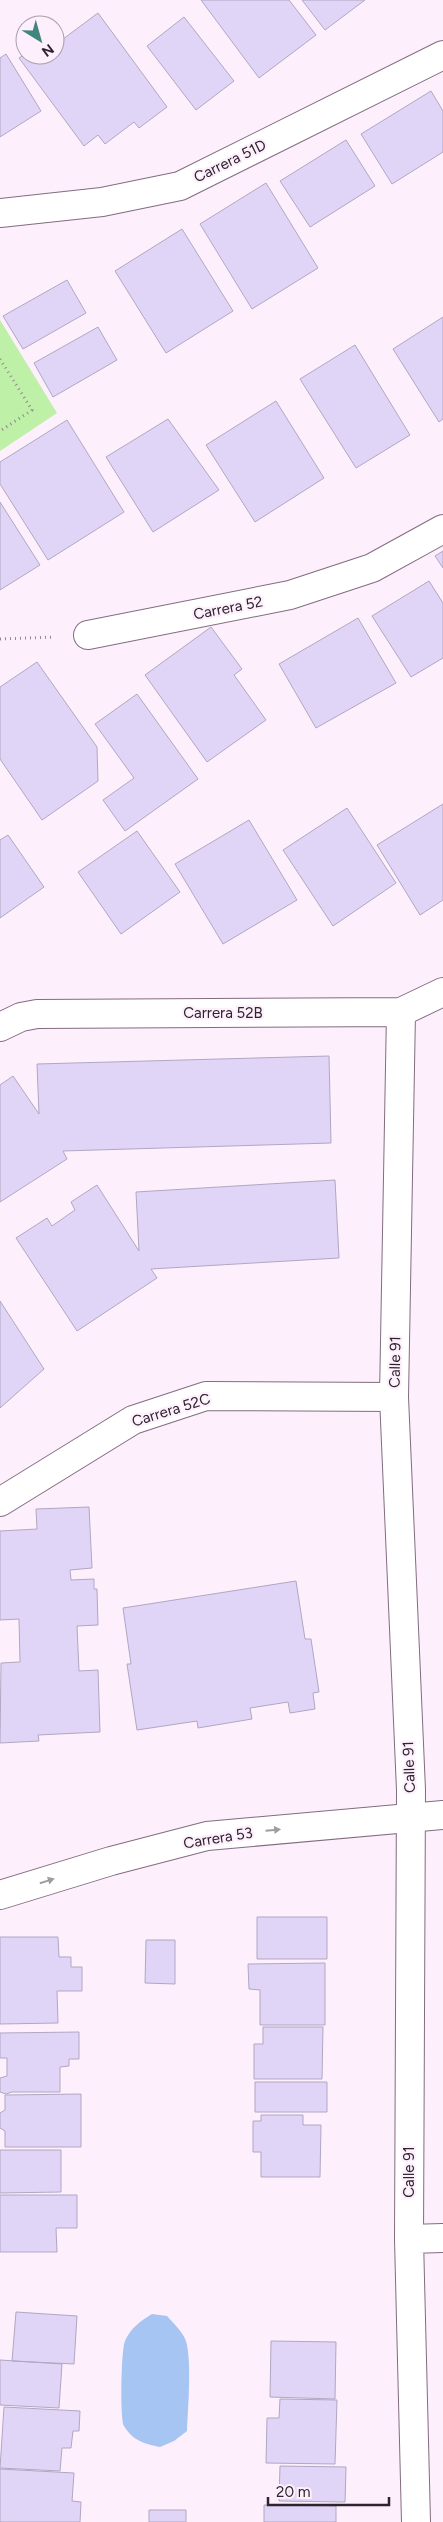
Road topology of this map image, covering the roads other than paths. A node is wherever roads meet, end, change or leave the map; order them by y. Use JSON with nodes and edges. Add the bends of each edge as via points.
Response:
{"nodes":[{"id":1,"x":443,"y":55,"type":"edge"},
{"id":2,"x":0,"y":213,"type":"edge"},
{"id":3,"x":443,"y":529,"type":"edge"},
{"id":4,"x":88,"y":635,"type":"road end"},
{"id":5,"x":443,"y":992,"type":"edge"},
{"id":6,"x":401,"y":1012,"type":"junction"},
{"id":7,"x":0,"y":1027,"type":"edge"},
{"id":8,"x":394,"y":1397,"type":"junction"},
{"id":9,"x":0,"y":1502,"type":"edge"},
{"id":10,"x":443,"y":1815,"type":"edge"},
{"id":11,"x":411,"y":1817,"type":"junction"},
{"id":12,"x":0,"y":1895,"type":"edge"},
{"id":13,"x":443,"y":2238,"type":"edge"},
{"id":14,"x":409,"y":2239,"type":"junction"},
{"id":15,"x":416,"y":2522,"type":"edge"}],
"edges":[{"from":1,"to":2,"type":"street","name":"Carrera 51D","via":[[180,186],[102,202]]},
{"from":3,"to":4,"type":"street","name":"Carrera 52","via":[[372,568],[290,595]]},
{"from":5,"to":6,"type":"street","name":"Carrera 52B"},
{"from":6,"to":7,"type":"street","name":"Carrera 52B","via":[[37,1014]]},
{"from":6,"to":8,"type":"street","name":"Calle 91"},
{"from":8,"to":9,"type":"street","name":"Carrera 52C","via":[[206,1396],[133,1420]]},
{"from":8,"to":11,"type":"street","name":"Calle 91"},
{"from":10,"to":11,"type":"street","name":"Carrera 53"},
{"from":12,"to":11,"type":"street","name":"Carrera 53","one_way":true,"via":[[207,1836]]},
{"from":11,"to":14,"type":"street","name":"Calle 91"},
{"from":13,"to":14,"type":"street"},
{"from":14,"to":15,"type":"street","name":"Calle 91"}]}
